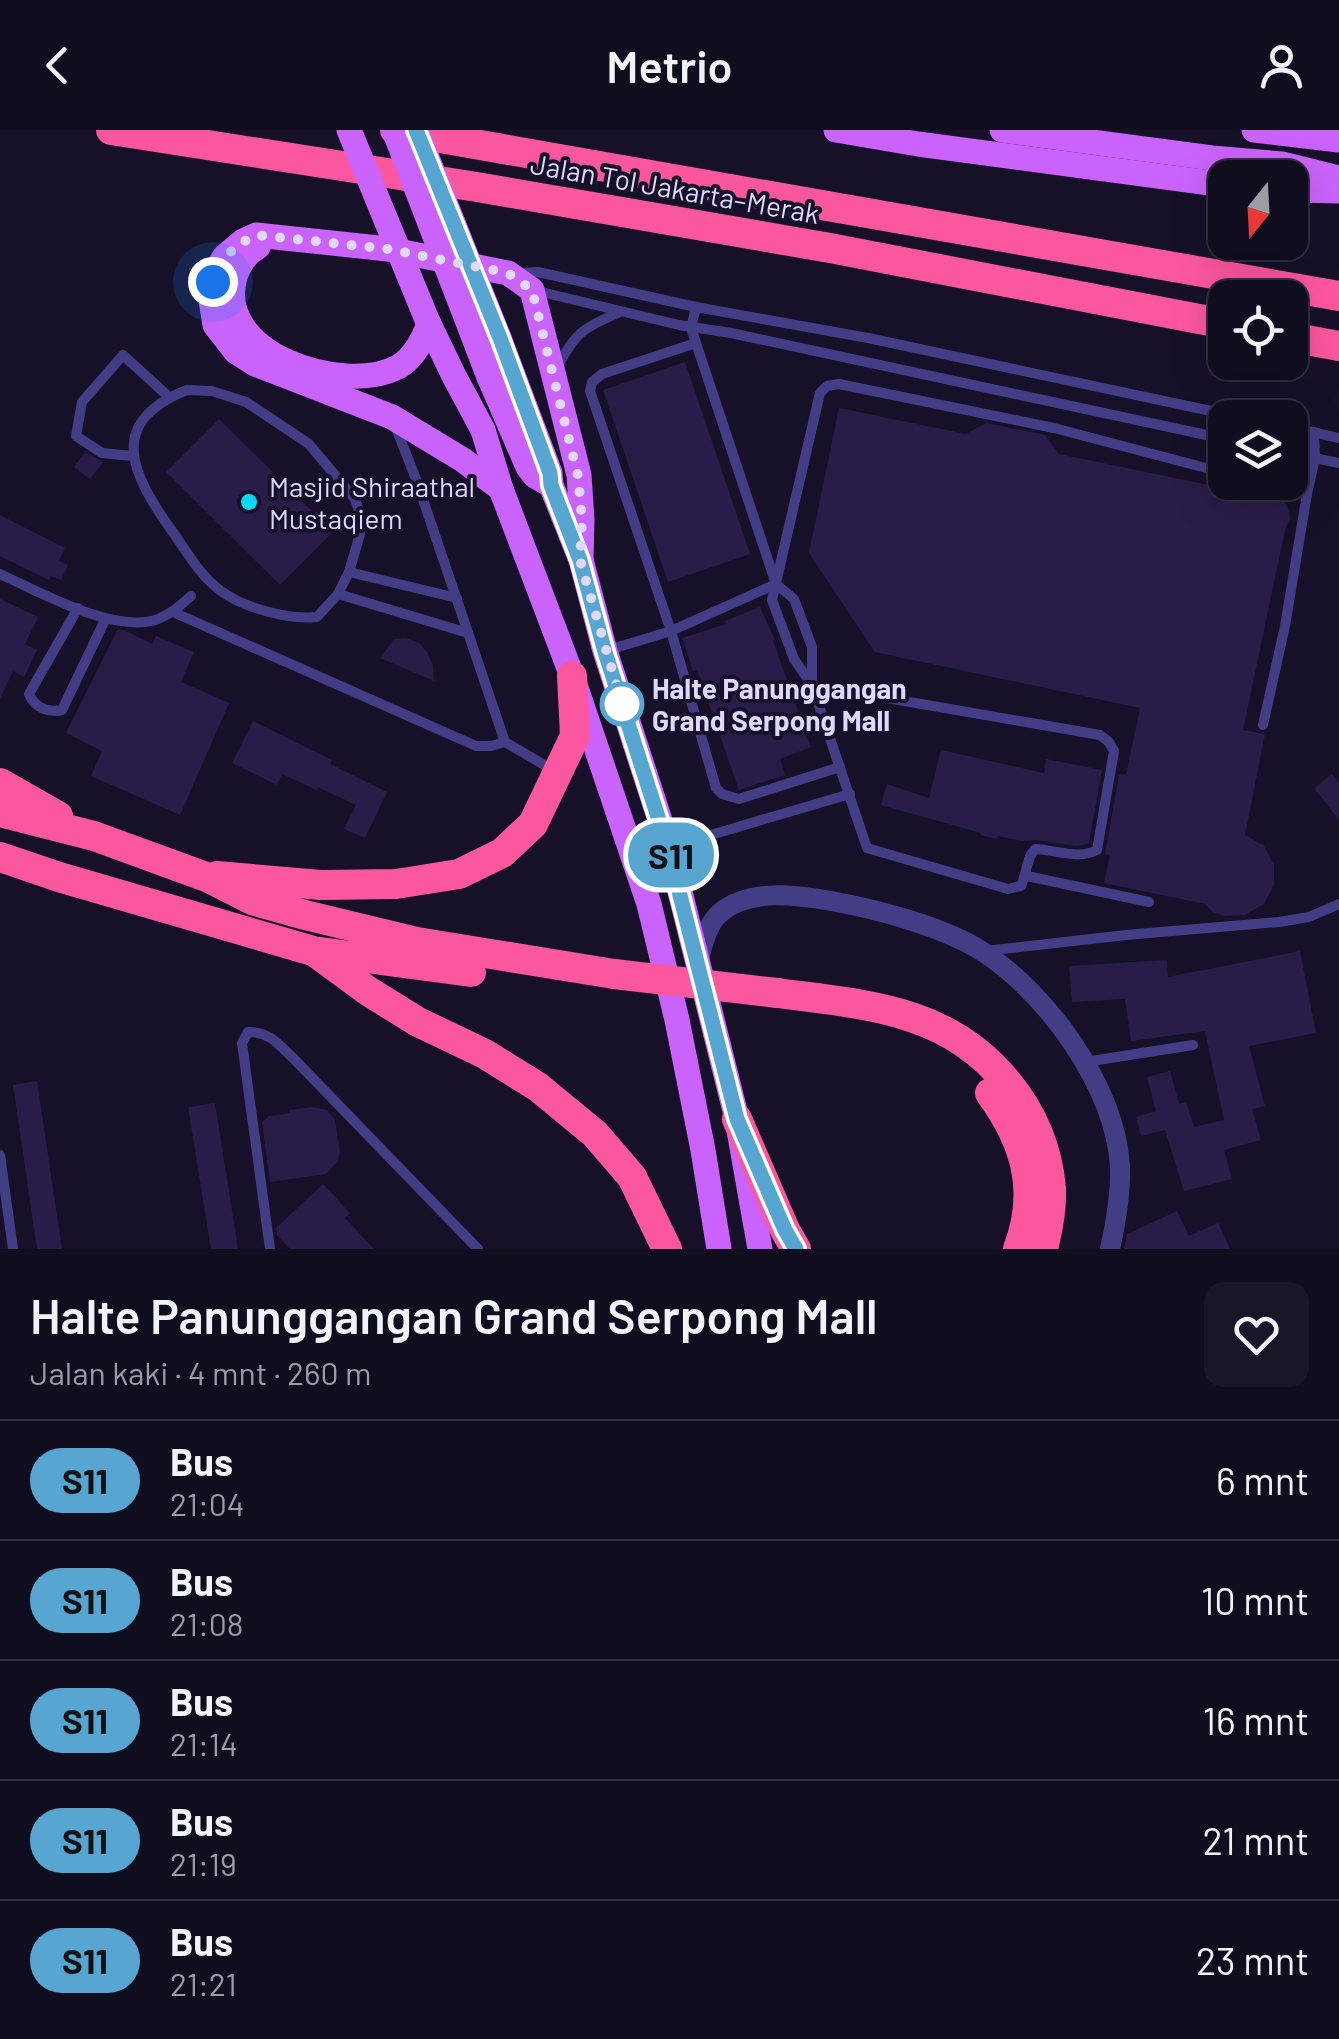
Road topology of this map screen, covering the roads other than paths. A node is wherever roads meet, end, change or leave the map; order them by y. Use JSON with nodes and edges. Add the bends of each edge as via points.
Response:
{"nodes":[{"id":1,"x":111,"y":130,"type":"edge"},
{"id":2,"x":348,"y":130,"type":"edge"},
{"id":3,"x":379,"y":130,"type":"edge"},
{"id":4,"x":394,"y":130,"type":"edge"},
{"id":5,"x":416,"y":130,"type":"edge"},
{"id":6,"x":836,"y":130,"type":"edge"},
{"id":7,"x":1002,"y":130,"type":"edge"},
{"id":8,"x":1254,"y":130,"type":"edge"},
{"id":9,"x":1339,"y":140,"type":"edge"},
{"id":10,"x":1339,"y":178,"type":"edge"},
{"id":11,"x":1208,"y":183,"type":"edge"},
{"id":12,"x":1308,"y":190,"type":"edge"},
{"id":13,"x":1339,"y":191,"type":"edge"},
{"id":14,"x":281,"y":237,"type":"junction"},
{"id":15,"x":508,"y":273,"type":"junction"},
{"id":16,"x":532,"y":290,"type":"junction"},
{"id":17,"x":1339,"y":296,"type":"edge"},
{"id":18,"x":696,"y":308,"type":"junction"},
{"id":19,"x":619,"y":312,"type":"junction"},
{"id":20,"x":1208,"y":321,"type":"edge"},
{"id":21,"x":429,"y":323,"type":"junction"},
{"id":22,"x":691,"y":328,"type":"junction"},
{"id":23,"x":1308,"y":340,"type":"edge"},
{"id":24,"x":696,"y":343,"type":"junction"},
{"id":25,"x":1339,"y":346,"type":"edge"},
{"id":26,"x":460,"y":367,"type":"junction"},
{"id":27,"x":553,"y":376,"type":"junction"},
{"id":28,"x":169,"y":397,"type":"junction"},
{"id":29,"x":1208,"y":410,"type":"edge"},
{"id":30,"x":392,"y":418,"type":"junction"},
{"id":31,"x":1308,"y":431,"type":"edge"},
{"id":32,"x":1314,"y":432,"type":"junction"},
{"id":33,"x":1208,"y":435,"type":"edge"},
{"id":34,"x":1339,"y":438,"type":"edge"},
{"id":35,"x":132,"y":456,"type":"junction"},
{"id":36,"x":1308,"y":457,"type":"edge"},
{"id":37,"x":1314,"y":458,"type":"junction"},
{"id":38,"x":1339,"y":463,"type":"edge"},
{"id":39,"x":1208,"y":468,"type":"edge"},
{"id":40,"x":551,"y":485,"type":"junction"},
{"id":41,"x":501,"y":489,"type":"junction"},
{"id":42,"x":1308,"y":489,"type":"edge"},
{"id":43,"x":1306,"y":500,"type":"edge"},
{"id":44,"x":580,"y":560,"type":"junction"},
{"id":45,"x":349,"y":572,"type":"junction"},
{"id":46,"x":0,"y":574,"type":"edge"},
{"id":47,"x":776,"y":584,"type":"junction"},
{"id":48,"x":338,"y":594,"type":"junction"},
{"id":49,"x":191,"y":596,"type":"dead end"},
{"id":50,"x":457,"y":598,"type":"junction"},
{"id":51,"x":78,"y":608,"type":"junction"},
{"id":52,"x":173,"y":612,"type":"junction"},
{"id":53,"x":105,"y":620,"type":"junction"},
{"id":54,"x":670,"y":631,"type":"junction"},
{"id":55,"x":468,"y":632,"type":"junction"},
{"id":56,"x":605,"y":652,"type":"junction"},
{"id":57,"x":572,"y":676,"type":"junction"},
{"id":58,"x":812,"y":685,"type":"junction"},
{"id":59,"x":1264,"y":725,"type":"dead end"},
{"id":60,"x":506,"y":742,"type":"junction"},
{"id":61,"x":840,"y":767,"type":"junction"},
{"id":62,"x":559,"y":773,"type":"junction"},
{"id":63,"x":0,"y":783,"type":"edge"},
{"id":64,"x":850,"y":794,"type":"junction"},
{"id":65,"x":0,"y":812,"type":"edge"},
{"id":66,"x":94,"y":836,"type":"junction"},
{"id":67,"x":668,"y":848,"type":"junction"},
{"id":68,"x":0,"y":857,"type":"edge"},
{"id":69,"x":1026,"y":876,"type":"junction"},
{"id":70,"x":209,"y":878,"type":"junction"},
{"id":71,"x":1149,"y":902,"type":"dead end"},
{"id":72,"x":1339,"y":904,"type":"edge"},
{"id":73,"x":313,"y":951,"type":"junction"},
{"id":74,"x":982,"y":951,"type":"junction"},
{"id":75,"x":698,"y":961,"type":"junction"},
{"id":76,"x":616,"y":984,"type":"junction"},
{"id":77,"x":779,"y":1003,"type":"junction"},
{"id":78,"x":1193,"y":1045,"type":"dead end"},
{"id":79,"x":1083,"y":1062,"type":"junction"},
{"id":80,"x":737,"y":1119,"type":"junction"},
{"id":81,"x":0,"y":1155,"type":"edge"},
{"id":82,"x":13,"y":1249,"type":"edge"},
{"id":83,"x":270,"y":1249,"type":"edge"},
{"id":84,"x":478,"y":1249,"type":"edge"},
{"id":85,"x":667,"y":1249,"type":"edge"},
{"id":86,"x":719,"y":1249,"type":"edge"},
{"id":87,"x":760,"y":1249,"type":"edge"},
{"id":88,"x":796,"y":1249,"type":"edge"},
{"id":89,"x":1018,"y":1249,"type":"edge"},
{"id":90,"x":1042,"y":1249,"type":"edge"},
{"id":91,"x":1110,"y":1249,"type":"edge"}],
"edges":[{"from":1,"to":20,"type":"highway","name":"Jalan Tol Jakarta–Merak","via":[[830,248]]},
{"from":2,"to":21,"type":"main road","bridge":true},
{"from":3,"to":26,"type":"main road"},
{"from":4,"to":17,"type":"highway","name":"Jalan Tol Jakarta–Merak"},
{"from":4,"to":40,"type":"main road","bridge":true,"via":[[528,467]]},
{"from":5,"to":40,"type":"main road","bridge":true},
{"from":6,"to":11,"type":"main road"},
{"from":7,"to":10,"type":"main road","via":[[1282,164]]},
{"from":8,"to":9,"type":"main road"},
{"from":12,"to":13,"type":"main road"},
{"from":14,"to":15,"type":"main road"},
{"from":14,"to":21,"type":"main road","via":[[250,251],[232,290],[246,333],[274,356],[368,376],[410,358]]},
{"from":14,"to":30,"type":"main road","via":[[256,235],[225,256],[210,294],[216,325],[255,364]]},
{"from":15,"to":16,"type":"main road"},
{"from":15,"to":18,"type":"lane","via":[[538,272]]},
{"from":16,"to":19,"type":"lane"},
{"from":16,"to":27,"type":"main road"},
{"from":18,"to":22,"type":"lane"},
{"from":18,"to":29,"type":"lane"},
{"from":19,"to":22,"type":"lane"},
{"from":19,"to":27,"type":"lane","via":[[568,344]]},
{"from":21,"to":26,"type":"main road"},
{"from":22,"to":24,"type":"lane"},
{"from":22,"to":33,"type":"lane"},
{"from":23,"to":25,"type":"highway"},
{"from":24,"to":47,"type":"lane"},
{"from":24,"to":54,"type":"lane","via":[[602,374],[590,391]]},
{"from":26,"to":41,"type":"main road","via":[[485,417]]},
{"from":27,"to":44,"type":"main road","via":[[578,476]]},
{"from":28,"to":35,"type":"lane","via":[[142,422]]},
{"from":28,"to":35,"type":"lane","via":[[123,355],[82,402],[76,436],[102,453]]},
{"from":28,"to":45,"type":"lane","via":[[212,391],[246,402],[308,444],[355,499],[361,516]]},
{"from":30,"to":41,"type":"main road"},
{"from":30,"to":50,"type":"lane"},
{"from":31,"to":32,"type":"lane"},
{"from":32,"to":34,"type":"lane"},
{"from":32,"to":37,"type":"lane"},
{"from":35,"to":48,"type":"lane","via":[[148,496],[224,593],[298,619],[316,617]]},
{"from":36,"to":37,"type":"lane"},
{"from":37,"to":38,"type":"lane"},
{"from":37,"to":42,"type":"lane"},
{"from":39,"to":47,"type":"lane","via":[[1054,428],[827,386],[820,393]]},
{"from":40,"to":44,"type":"main road"},
{"from":41,"to":57,"type":"main road"},
{"from":43,"to":59,"type":"lane"},
{"from":44,"to":56,"type":"main road"},
{"from":45,"to":48,"type":"lane"},
{"from":45,"to":50,"type":"lane"},
{"from":46,"to":51,"type":"lane"},
{"from":47,"to":54,"type":"lane"},
{"from":47,"to":58,"type":"lane","via":[[772,600],[794,660]]},
{"from":47,"to":58,"type":"lane","via":[[794,600],[812,647]]},
{"from":48,"to":55,"type":"lane"},
{"from":49,"to":52,"type":"lane"},
{"from":50,"to":55,"type":"lane"},
{"from":51,"to":53,"type":"lane"},
{"from":51,"to":53,"type":"lane","via":[[30,694],[44,710],[62,710]]},
{"from":52,"to":53,"type":"lane","via":[[155,620]]},
{"from":52,"to":60,"type":"lane","via":[[476,746]]},
{"from":54,"to":56,"type":"lane"},
{"from":54,"to":61,"type":"lane","via":[[722,794],[740,798]]},
{"from":55,"to":60,"type":"lane"},
{"from":56,"to":67,"type":"main road"},
{"from":57,"to":62,"type":"highway","via":[[575,736]]},
{"from":57,"to":86,"type":"main road","via":[[649,904]]},
{"from":58,"to":61,"type":"lane"},
{"from":58,"to":69,"type":"lane","via":[[1100,735],[1109,742],[1114,750],[1097,850],[1081,855],[1035,849]]},
{"from":60,"to":62,"type":"lane"},
{"from":61,"to":64,"type":"lane"},
{"from":62,"to":70,"type":"highway","via":[[533,824],[502,853],[460,874],[396,884]]},
{"from":63,"to":66,"type":"highway"},
{"from":64,"to":67,"type":"lane"},
{"from":64,"to":69,"type":"lane","via":[[866,848],[1008,889],[1021,886]]},
{"from":65,"to":66,"type":"highway"},
{"from":66,"to":70,"type":"highway"},
{"from":67,"to":75,"type":"main road"},
{"from":68,"to":73,"type":"highway"},
{"from":69,"to":71,"type":"lane"},
{"from":70,"to":76,"type":"highway","via":[[252,900],[362,930]]},
{"from":72,"to":74,"type":"lane","via":[[1279,922]]},
{"from":73,"to":76,"type":"highway"},
{"from":73,"to":85,"type":"highway","via":[[418,1022],[538,1087],[595,1134],[632,1178]]},
{"from":74,"to":75,"type":"street","via":[[856,906],[760,896],[722,911]]},
{"from":74,"to":79,"type":"street","via":[[1044,1005]]},
{"from":75,"to":80,"type":"main road"},
{"from":76,"to":77,"type":"highway","bridge":true},
{"from":77,"to":89,"type":"highway","via":[[902,1034],[970,1072],[1008,1118],[1026,1167],[1030,1195]]},
{"from":77,"to":90,"type":"highway","via":[[844,1002],[912,1017],[970,1045],[995,1068],[1020,1098],[1046,1160],[1051,1190]]},
{"from":78,"to":79,"type":"lane"},
{"from":79,"to":91,"type":"street","via":[[1103,1100],[1120,1164]]},
{"from":80,"to":87,"type":"main road"},
{"from":80,"to":88,"type":"highway"},
{"from":81,"to":82,"type":"lane"},
{"from":83,"to":84,"type":"lane","via":[[242,1043],[248,1032],[269,1036],[294,1059]]}]}
